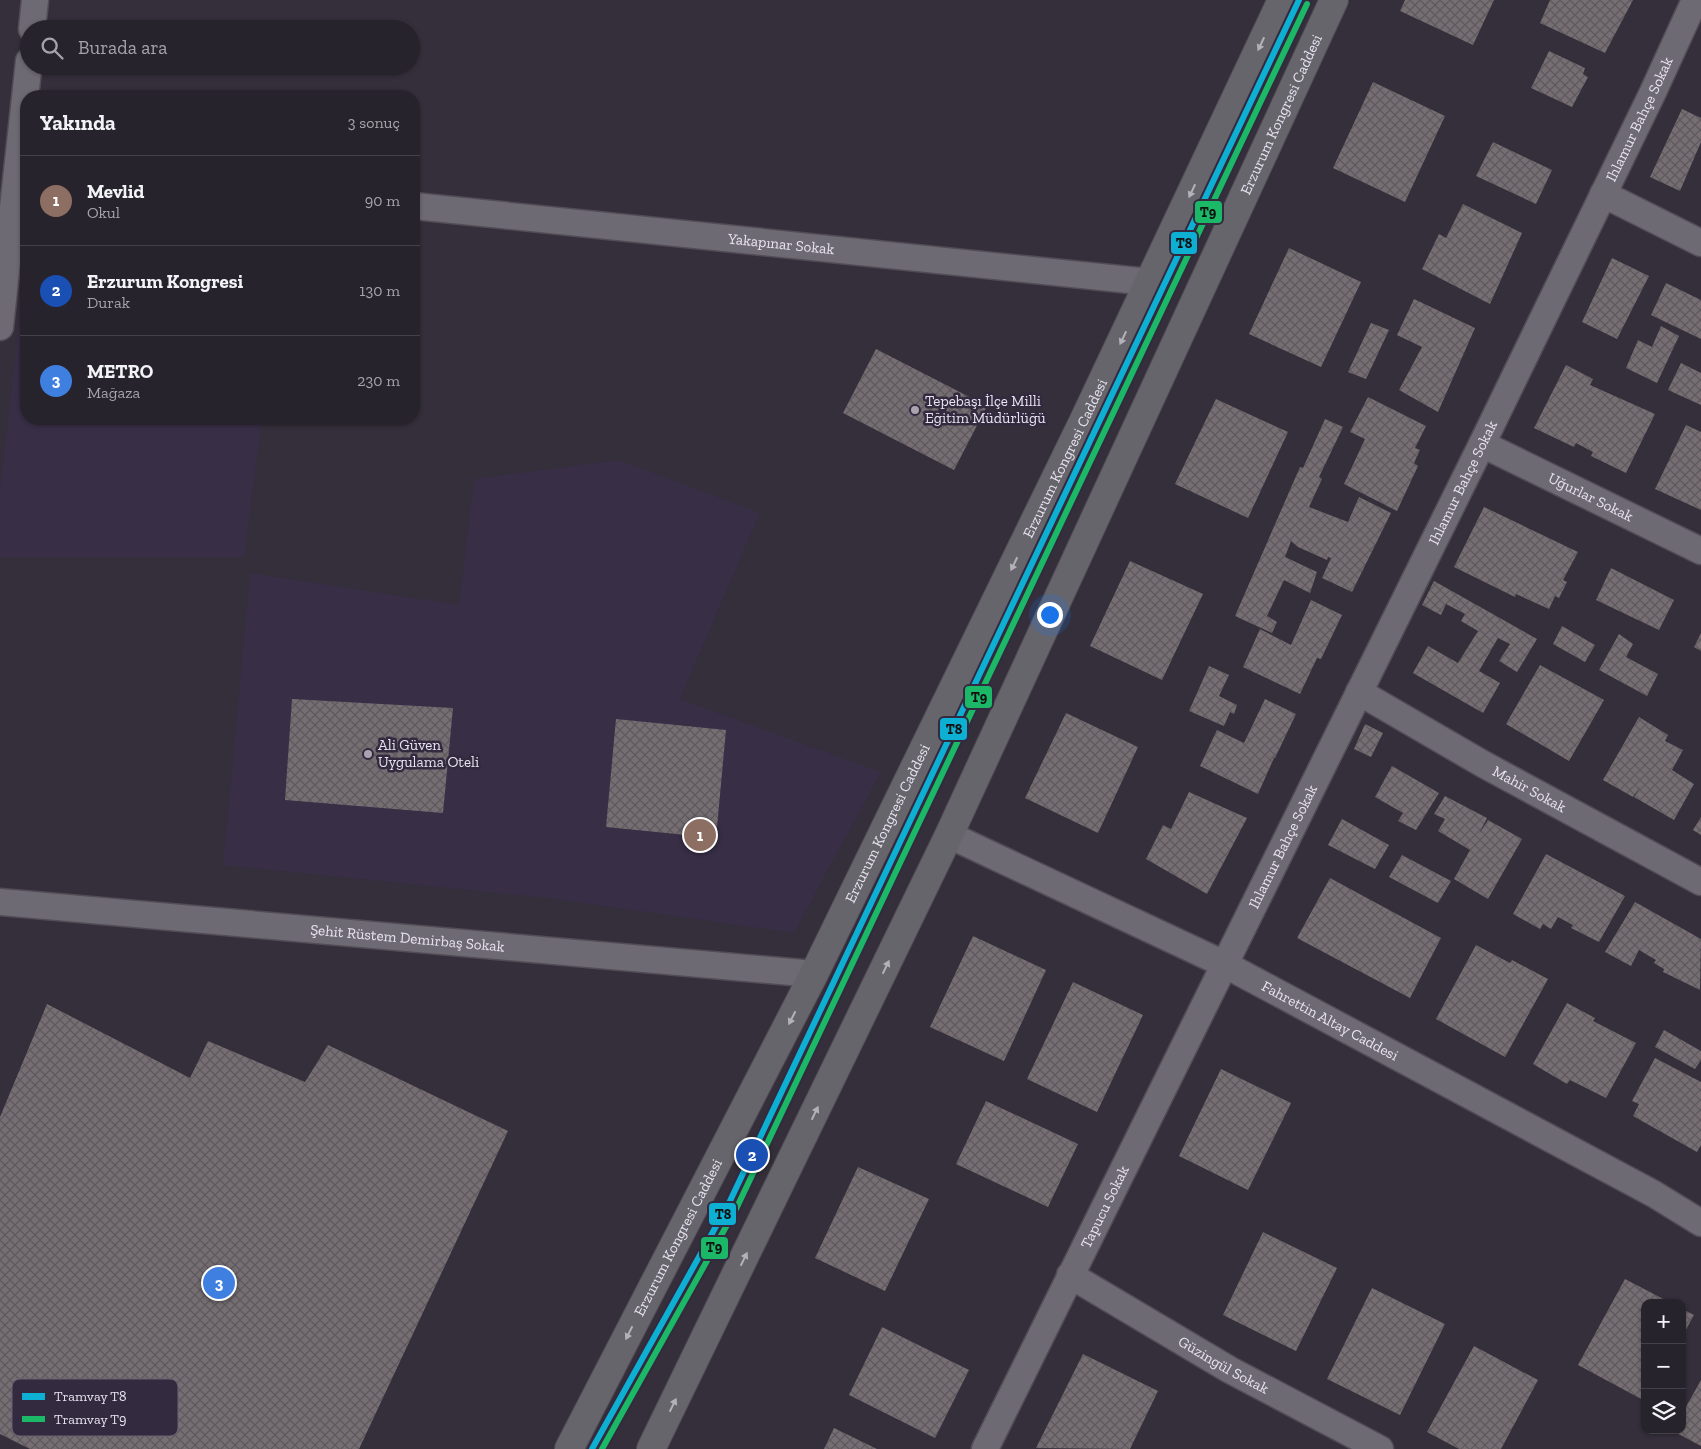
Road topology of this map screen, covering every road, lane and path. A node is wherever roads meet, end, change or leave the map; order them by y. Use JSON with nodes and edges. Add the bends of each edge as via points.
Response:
{"nodes":[{"id":1,"x":34,"y":0,"type":"edge"},
{"id":2,"x":1282,"y":0,"type":"edge"},
{"id":3,"x":1334,"y":0,"type":"edge"},
{"id":4,"x":1695,"y":0,"type":"edge"},
{"id":5,"x":33,"y":20,"type":"edge"},
{"id":6,"x":28,"y":75,"type":"edge"},
{"id":7,"x":27,"y":90,"type":"edge"},
{"id":8,"x":20,"y":181,"type":"edge"},
{"id":9,"x":1603,"y":194,"type":"junction"},
{"id":10,"x":420,"y":207,"type":"edge"},
{"id":11,"x":1701,"y":244,"type":"edge"},
{"id":12,"x":1149,"y":282,"type":"junction"},
{"id":13,"x":0,"y":327,"type":"edge"},
{"id":14,"x":1482,"y":444,"type":"junction"},
{"id":15,"x":1701,"y":551,"type":"edge"},
{"id":16,"x":1359,"y":692,"type":"junction"},
{"id":17,"x":949,"y":835,"type":"junction"},
{"id":18,"x":1701,"y":882,"type":"edge"},
{"id":19,"x":0,"y":902,"type":"edge"},
{"id":20,"x":1224,"y":964,"type":"junction"},
{"id":21,"x":814,"y":974,"type":"junction"},
{"id":22,"x":1701,"y":1224,"type":"edge"},
{"id":23,"x":1070,"y":1275,"type":"junction"},
{"id":24,"x":570,"y":1449,"type":"edge"},
{"id":25,"x":651,"y":1449,"type":"edge"},
{"id":26,"x":985,"y":1449,"type":"edge"},
{"id":27,"x":1380,"y":1449,"type":"edge"}],
"edges":[{"from":1,"to":5,"type":"street"},
{"from":2,"to":12,"type":"main road","name":"Erzurum Kongresi Caddesi","one_way":true},
{"from":3,"to":17,"type":"main road","name":"Erzurum Kongresi Caddesi"},
{"from":4,"to":9,"type":"street","name":"Ihlamur Bahçe Sokak"},
{"from":6,"to":7,"type":"street"},
{"from":8,"to":13,"type":"street"},
{"from":9,"to":11,"type":"street"},
{"from":9,"to":14,"type":"street","name":"Ihlamur Bahçe Sokak"},
{"from":10,"to":12,"type":"street","name":"Yakapınar Sokak"},
{"from":12,"to":21,"type":"main road","name":"Erzurum Kongresi Caddesi","one_way":true},
{"from":14,"to":15,"type":"street","name":"Uğurlar Sokak"},
{"from":14,"to":16,"type":"street","name":"Ihlamur Bahçe Sokak"},
{"from":16,"to":18,"type":"street","name":"Mahir Sokak","via":[[1483,764]]},
{"from":16,"to":20,"type":"street","name":"Ihlamur Bahçe Sokak"},
{"from":17,"to":20,"type":"street","name":"Fahrettin Altay Caddesi"},
{"from":25,"to":17,"type":"main road","name":"Erzurum Kongresi Caddesi","one_way":true},
{"from":19,"to":21,"type":"street","name":"Şehit Rüstem Demirbaş Sokak"},
{"from":20,"to":22,"type":"street","name":"Fahrettin Altay Caddesi","via":[[1654,1194]]},
{"from":20,"to":23,"type":"street","name":"Tapucu Sokak"},
{"from":21,"to":24,"type":"main road","name":"Erzurum Kongresi Caddesi","one_way":true},
{"from":23,"to":26,"type":"street","name":"Tapucu Sokak"},
{"from":23,"to":27,"type":"street","name":"Güzingül Sokak","via":[[1230,1370]]}]}
